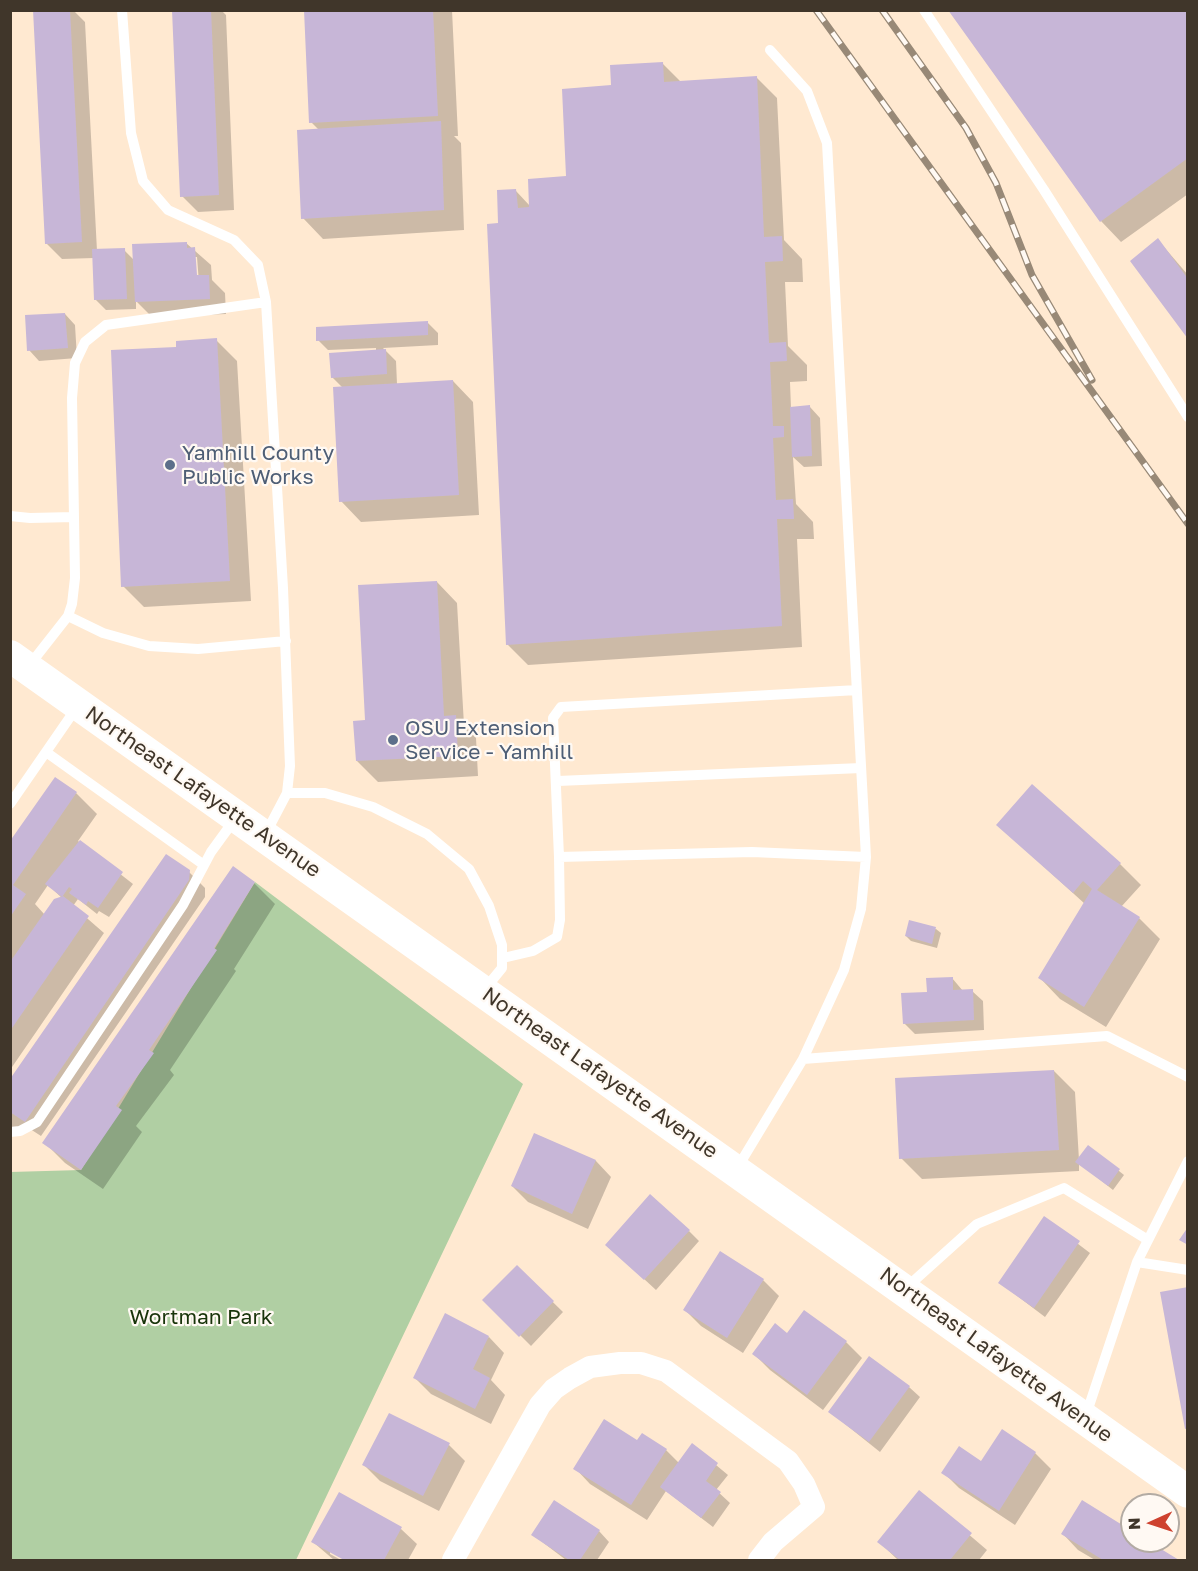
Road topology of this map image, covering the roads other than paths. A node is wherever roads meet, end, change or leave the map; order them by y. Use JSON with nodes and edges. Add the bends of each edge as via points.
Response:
{"nodes":[{"id":1,"x":122,"y":10,"type":"edge"},
{"id":2,"x":924,"y":10,"type":"edge"},
{"id":3,"x":770,"y":50,"type":"dead end"},
{"id":4,"x":266,"y":302,"type":"junction"},
{"id":5,"x":1188,"y":417,"type":"edge"},
{"id":6,"x":10,"y":516,"type":"edge"},
{"id":7,"x":74,"y":517,"type":"junction"},
{"id":8,"x":68,"y":616,"type":"junction"},
{"id":9,"x":286,"y":641,"type":"junction"},
{"id":10,"x":19,"y":662,"type":"edge"},
{"id":11,"x":857,"y":690,"type":"junction"},
{"id":12,"x":79,"y":704,"type":"junction"},
{"id":13,"x":46,"y":752,"type":"junction"},
{"id":14,"x":861,"y":768,"type":"junction"},
{"id":15,"x":558,"y":781,"type":"junction"},
{"id":16,"x":287,"y":793,"type":"junction"},
{"id":17,"x":10,"y":804,"type":"edge"},
{"id":18,"x":237,"y":816,"type":"junction"},
{"id":19,"x":264,"y":836,"type":"junction"},
{"id":20,"x":559,"y":856,"type":"junction"},
{"id":21,"x":866,"y":857,"type":"junction"},
{"id":22,"x":204,"y":865,"type":"junction"},
{"id":23,"x":503,"y":958,"type":"junction"},
{"id":24,"x":483,"y":991,"type":"junction"},
{"id":25,"x":803,"y":1059,"type":"junction"},
{"id":26,"x":1188,"y":1077,"type":"edge"},
{"id":27,"x":10,"y":1132,"type":"edge"},
{"id":28,"x":1188,"y":1161,"type":"edge"},
{"id":29,"x":736,"y":1170,"type":"junction"},
{"id":30,"x":1148,"y":1240,"type":"junction"},
{"id":31,"x":1137,"y":1262,"type":"junction"},
{"id":32,"x":1188,"y":1270,"type":"edge"},
{"id":33,"x":904,"y":1290,"type":"junction"},
{"id":34,"x":1084,"y":1419,"type":"junction"},
{"id":35,"x":1188,"y":1492,"type":"edge"},
{"id":36,"x":453,"y":1560,"type":"edge"},
{"id":37,"x":759,"y":1560,"type":"edge"}],
"edges":[{"from":1,"to":4,"type":"lane","via":[[131,133],[143,180],[168,210],[234,240],[258,265]]},
{"from":2,"to":5,"type":"lane"},
{"from":3,"to":11,"type":"lane","via":[[807,91],[827,143]]},
{"from":4,"to":7,"type":"lane","via":[[106,325],[85,342],[75,363],[72,398]]},
{"from":4,"to":9,"type":"lane"},
{"from":6,"to":7,"type":"lane"},
{"from":7,"to":8,"type":"lane","via":[[75,578]]},
{"from":8,"to":9,"type":"lane","via":[[103,633],[150,646],[198,649]]},
{"from":8,"to":10,"type":"lane"},
{"from":9,"to":16,"type":"lane","via":[[290,766]]},
{"from":10,"to":12,"type":"main road","name":"Northeast Lafayette Avenue"},
{"from":11,"to":14,"type":"lane"},
{"from":11,"to":15,"type":"lane","via":[[561,707],[553,718]]},
{"from":12,"to":13,"type":"lane"},
{"from":12,"to":18,"type":"main road","name":"Northeast Lafayette Avenue"},
{"from":13,"to":17,"type":"lane"},
{"from":13,"to":22,"type":"lane"},
{"from":14,"to":15,"type":"lane"},
{"from":14,"to":21,"type":"lane"},
{"from":15,"to":20,"type":"lane"},
{"from":16,"to":19,"type":"lane"},
{"from":16,"to":23,"type":"lane","via":[[324,793],[373,807],[427,834],[455,855],[469,869],[489,906]]},
{"from":18,"to":19,"type":"main road","name":"Northeast Lafayette Avenue"},
{"from":18,"to":22,"type":"lane"},
{"from":19,"to":24,"type":"main road","name":"Northeast Lafayette Avenue"},
{"from":20,"to":21,"type":"lane","via":[[752,852]]},
{"from":20,"to":23,"type":"lane","via":[[557,937],[533,951]]},
{"from":21,"to":25,"type":"lane","via":[[861,909],[844,970]]},
{"from":22,"to":27,"type":"lane","via":[[183,905],[37,1122]]},
{"from":23,"to":24,"type":"lane","via":[[501,968]]},
{"from":24,"to":29,"type":"main road","name":"Northeast Lafayette Avenue"},
{"from":25,"to":26,"type":"lane","via":[[1107,1036]]},
{"from":25,"to":29,"type":"lane"},
{"from":28,"to":30,"type":"lane"},
{"from":29,"to":33,"type":"main road","name":"Northeast Lafayette Avenue"},
{"from":30,"to":31,"type":"lane"},
{"from":30,"to":33,"type":"lane","via":[[1064,1188],[977,1224]]},
{"from":31,"to":32,"type":"lane"},
{"from":31,"to":34,"type":"lane"},
{"from":33,"to":34,"type":"main road","name":"Northeast Lafayette Avenue"},
{"from":34,"to":35,"type":"main road","name":"Northeast Lafayette Avenue"},
{"from":36,"to":37,"type":"street","via":[[540,1405],[554,1389],[590,1367],[620,1363],[666,1371],[788,1461],[814,1508],[773,1542]]}]}
